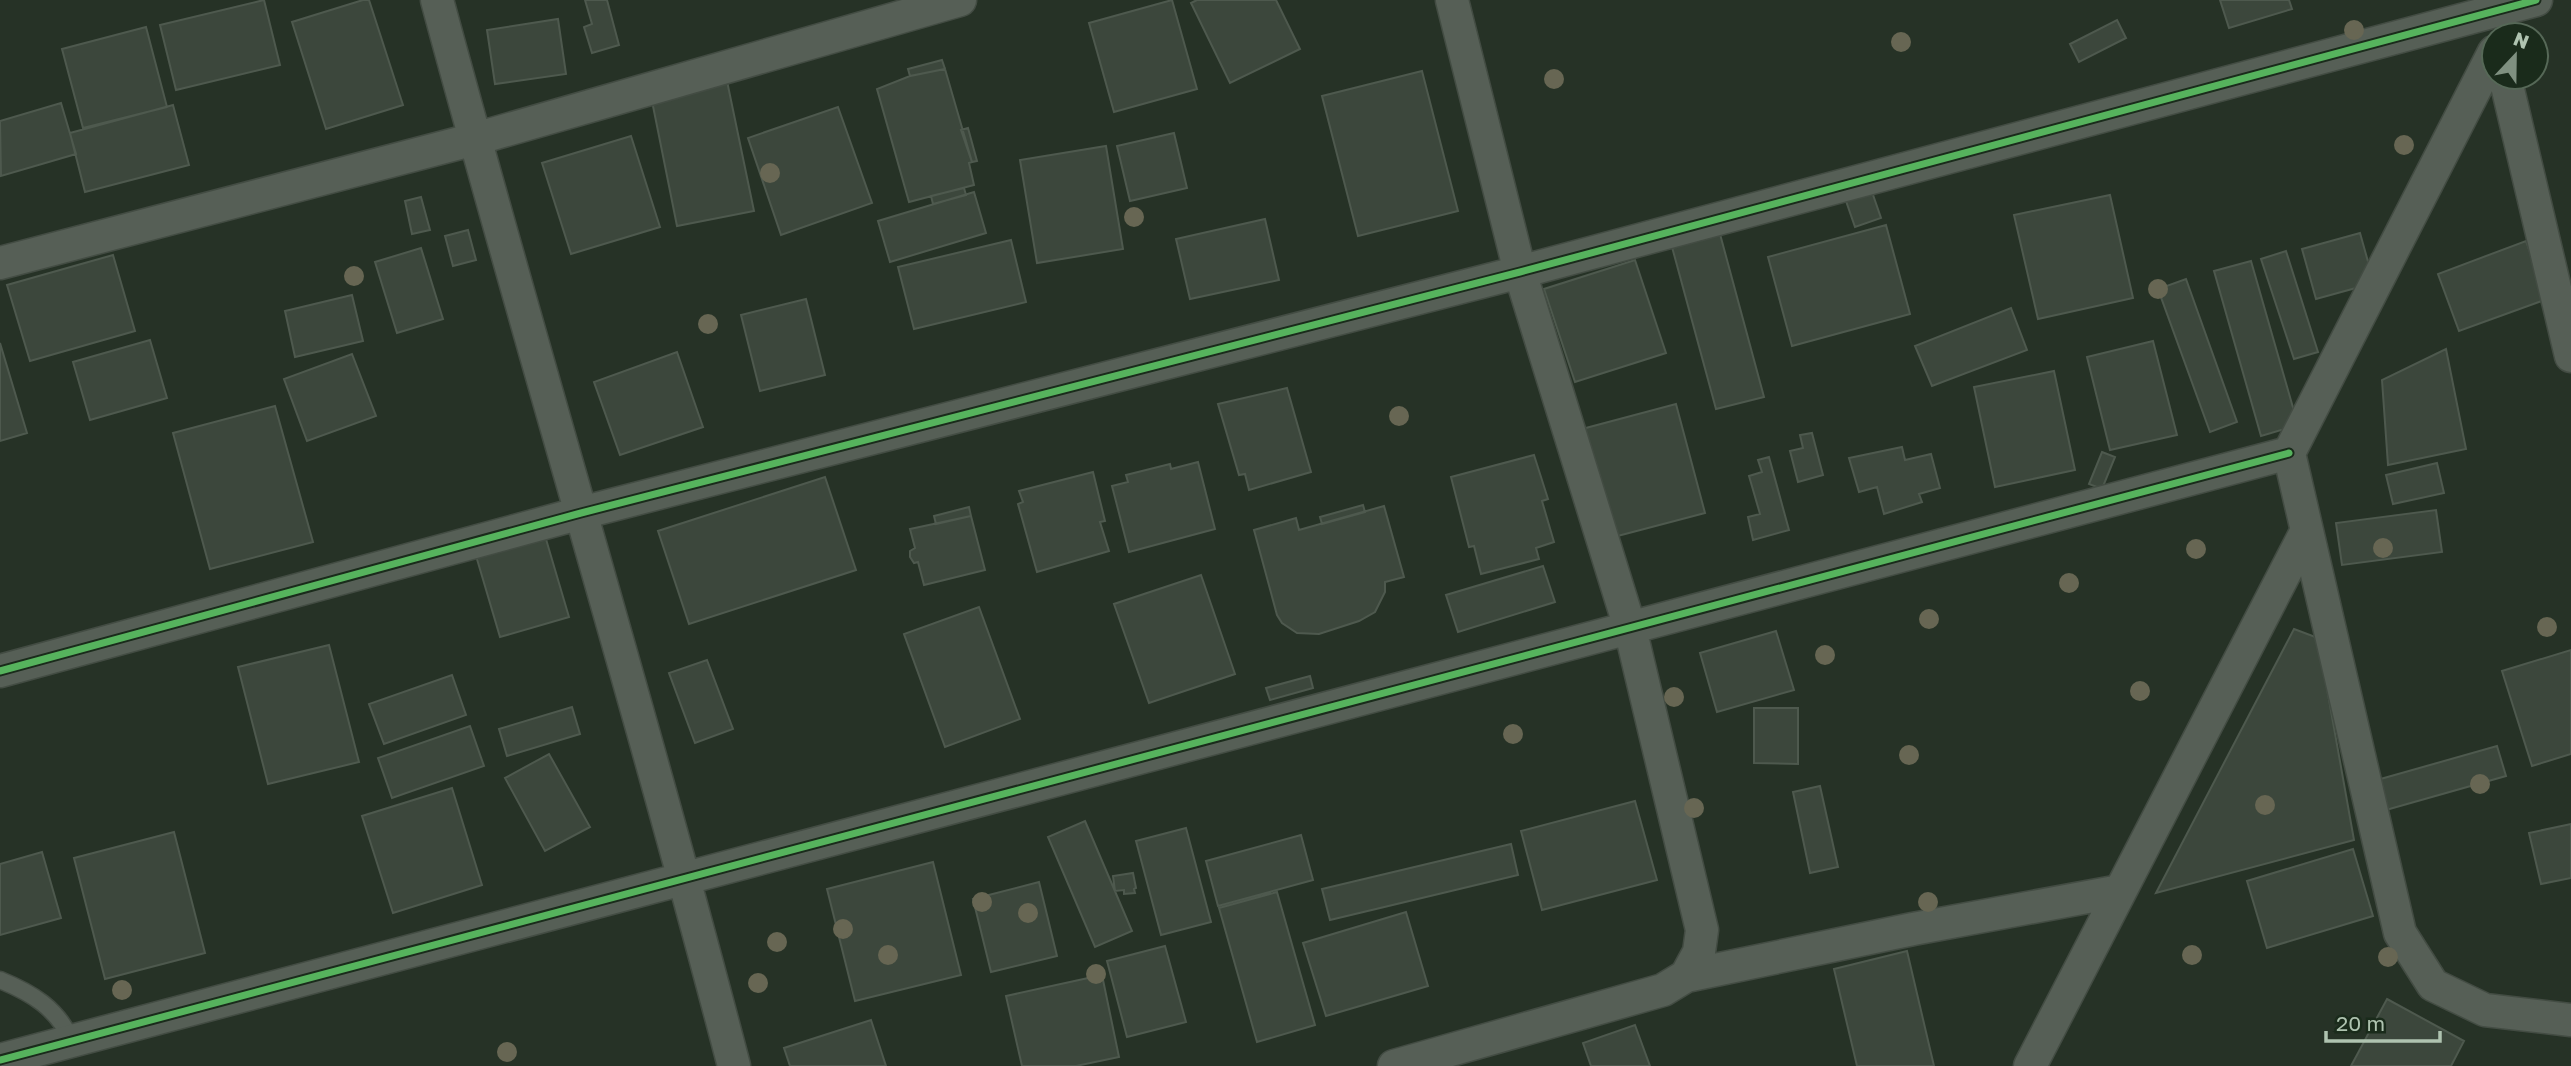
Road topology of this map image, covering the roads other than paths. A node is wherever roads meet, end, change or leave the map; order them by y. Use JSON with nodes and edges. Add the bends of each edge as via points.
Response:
{"nodes":[{"id":1,"x":438,"y":0,"type":"edge"},
{"id":2,"x":960,"y":0,"type":"edge"},
{"id":3,"x":1452,"y":0,"type":"edge"},
{"id":4,"x":2513,"y":11,"type":"edge"},
{"id":5,"x":2480,"y":79,"type":"edge"},
{"id":6,"x":2508,"y":91,"type":"edge"},
{"id":7,"x":474,"y":139,"type":"junction"},
{"id":8,"x":0,"y":263,"type":"edge"},
{"id":9,"x":1520,"y":272,"type":"junction"},
{"id":10,"x":2571,"y":356,"type":"edge"},
{"id":11,"x":2289,"y":453,"type":"junction"},
{"id":12,"x":581,"y":513,"type":"junction"},
{"id":13,"x":2306,"y":532,"type":"junction"},
{"id":14,"x":1630,"y":628,"type":"junction"},
{"id":15,"x":0,"y":671,"type":"edge"},
{"id":16,"x":685,"y":878,"type":"junction"},
{"id":17,"x":2120,"y":891,"type":"junction"},
{"id":18,"x":1686,"y":976,"type":"junction"},
{"id":19,"x":0,"y":980,"type":"edge"},
{"id":20,"x":2571,"y":1020,"type":"edge"},
{"id":21,"x":72,"y":1041,"type":"junction"},
{"id":22,"x":0,"y":1060,"type":"edge"},
{"id":23,"x":734,"y":1066,"type":"edge"},
{"id":24,"x":1394,"y":1066,"type":"edge"},
{"id":25,"x":2030,"y":1066,"type":"edge"}],
"edges":[{"from":1,"to":7,"type":"street"},
{"from":2,"to":7,"type":"street"},
{"from":3,"to":9,"type":"street"},
{"from":4,"to":9,"type":"street"},
{"from":5,"to":11,"type":"street"},
{"from":6,"to":10,"type":"street"},
{"from":7,"to":8,"type":"street"},
{"from":7,"to":12,"type":"street"},
{"from":9,"to":12,"type":"street"},
{"from":9,"to":14,"type":"street"},
{"from":11,"to":13,"type":"street"},
{"from":11,"to":14,"type":"street"},
{"from":12,"to":15,"type":"street"},
{"from":12,"to":16,"type":"street"},
{"from":13,"to":17,"type":"street"},
{"from":13,"to":20,"type":"street","via":[[2400,933],[2433,985],[2485,1010]]},
{"from":14,"to":16,"type":"street"},
{"from":14,"to":18,"type":"street","via":[[1702,930],[1699,952]]},
{"from":16,"to":21,"type":"street"},
{"from":16,"to":23,"type":"street"},
{"from":17,"to":18,"type":"street"},
{"from":17,"to":25,"type":"street"},
{"from":18,"to":24,"type":"street","via":[[1663,990]]},
{"from":19,"to":21,"type":"lane","via":[[29,992],[64,1022]]},
{"from":21,"to":22,"type":"street"}]}
